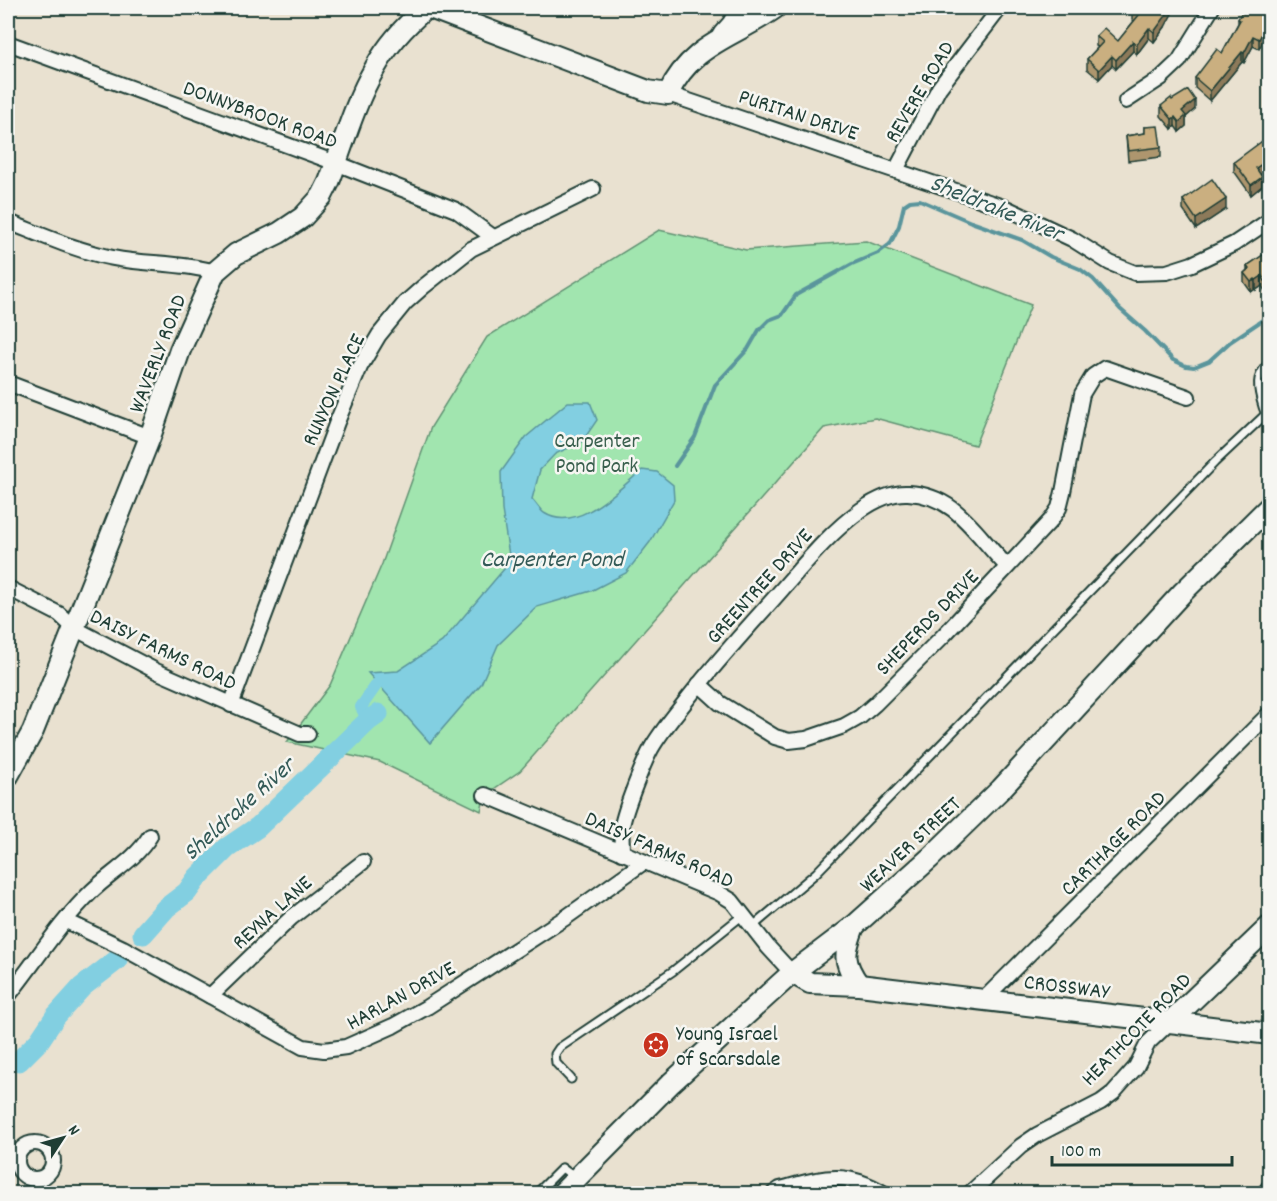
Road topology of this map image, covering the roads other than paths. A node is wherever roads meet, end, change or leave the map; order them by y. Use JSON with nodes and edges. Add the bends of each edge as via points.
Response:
{"nodes":[{"id":1,"x":428,"y":8,"type":"edge"},
{"id":2,"x":742,"y":8,"type":"edge"},
{"id":3,"x":775,"y":8,"type":"edge"},
{"id":4,"x":1000,"y":8,"type":"edge"},
{"id":5,"x":1212,"y":8,"type":"edge"},
{"id":6,"x":721,"y":38,"type":"junction"},
{"id":7,"x":8,"y":43,"type":"edge"},
{"id":8,"x":668,"y":94,"type":"junction"},
{"id":9,"x":1126,"y":101,"type":"dead end"},
{"id":10,"x":336,"y":163,"type":"junction"},
{"id":11,"x":896,"y":170,"type":"junction"},
{"id":12,"x":593,"y":189,"type":"dead end"},
{"id":13,"x":1269,"y":220,"type":"edge"},
{"id":14,"x":8,"y":222,"type":"edge"},
{"id":15,"x":493,"y":237,"type":"junction"},
{"id":16,"x":215,"y":272,"type":"junction"},
{"id":17,"x":1269,"y":363,"type":"edge"},
{"id":18,"x":8,"y":384,"type":"edge"},
{"id":19,"x":1188,"y":397,"type":"dead end"},
{"id":20,"x":1267,"y":418,"type":"edge"},
{"id":21,"x":150,"y":437,"type":"junction"},
{"id":22,"x":1269,"y":506,"type":"edge"},
{"id":23,"x":1007,"y":566,"type":"junction"},
{"id":24,"x":8,"y":588,"type":"edge"},
{"id":25,"x":74,"y":628,"type":"junction"},
{"id":26,"x":699,"y":684,"type":"junction"},
{"id":27,"x":231,"y":705,"type":"junction"},
{"id":28,"x":1269,"y":712,"type":"edge"},
{"id":29,"x":308,"y":734,"type":"dead end"},
{"id":30,"x":8,"y":776,"type":"edge"},
{"id":31,"x":484,"y":795,"type":"dead end"},
{"id":32,"x":150,"y":837,"type":"dead end"},
{"id":33,"x":622,"y":853,"type":"junction"},
{"id":34,"x":363,"y":862,"type":"dead end"},
{"id":35,"x":644,"y":862,"type":"junction"},
{"id":36,"x":743,"y":915,"type":"junction"},
{"id":37,"x":66,"y":921,"type":"junction"},
{"id":38,"x":854,"y":926,"type":"junction"},
{"id":39,"x":1269,"y":926,"type":"edge"},
{"id":40,"x":752,"y":927,"type":"junction"},
{"id":41,"x":792,"y":974,"type":"junction"},
{"id":42,"x":859,"y":985,"type":"junction"},
{"id":43,"x":8,"y":996,"type":"edge"},
{"id":44,"x":210,"y":996,"type":"junction"},
{"id":45,"x":984,"y":999,"type":"junction"},
{"id":46,"x":1171,"y":1021,"type":"junction"},
{"id":47,"x":1269,"y":1034,"type":"edge"},
{"id":48,"x":571,"y":1079,"type":"dead end"},
{"id":49,"x":576,"y":1179,"type":"junction"},
{"id":50,"x":1269,"y":1186,"type":"edge"},
{"id":51,"x":536,"y":1194,"type":"edge"},
{"id":52,"x":561,"y":1194,"type":"edge"},
{"id":53,"x":774,"y":1194,"type":"edge"},
{"id":54,"x":885,"y":1194,"type":"edge"},
{"id":55,"x":969,"y":1194,"type":"edge"},
{"id":56,"x":1264,"y":1194,"type":"edge"}],
"edges":[{"from":1,"to":8,"type":"street","name":"PURITAN DRIVE","via":[[648,91]]},
{"from":1,"to":10,"type":"street","name":"WAVERLY ROAD","via":[[375,67]]},
{"from":2,"to":6,"type":"street"},
{"from":3,"to":6,"type":"street"},
{"from":4,"to":11,"type":"street","name":"REVERE ROAD","via":[[939,88]]},
{"from":5,"to":9,"type":"street","via":[[1179,62]]},
{"from":6,"to":8,"type":"street","via":[[682,68]]},
{"from":7,"to":10,"type":"street","name":"DONNYBROOK ROAD"},
{"from":8,"to":11,"type":"street","name":"PURITAN DRIVE"},
{"from":10,"to":15,"type":"street","name":"DONNYBROOK ROAD","via":[[456,210]]},
{"from":10,"to":16,"type":"street","name":"WAVERLY ROAD","via":[[322,196],[303,217],[236,254]]},
{"from":11,"to":13,"type":"street","name":"PURITAN DRIVE","via":[[1006,208],[1135,273],[1167,272],[1192,264],[1234,244]]},
{"from":12,"to":15,"type":"street","name":"RUNYON PLACE"},
{"from":14,"to":16,"type":"street","via":[[113,258]]},
{"from":15,"to":27,"type":"street","name":"RUNYON PLACE","via":[[471,249],[405,303],[360,367]]},
{"from":16,"to":21,"type":"street","name":"WAVERLY ROAD","via":[[180,350]]},
{"from":17,"to":20,"type":"lane","via":[[1258,381]]},
{"from":18,"to":21,"type":"street"},
{"from":19,"to":23,"type":"street","name":"SHEPERDS DRIVE","via":[[1105,368],[1093,376],[1082,394],[1059,508],[1039,535]]},
{"from":20,"to":40,"type":"lane","via":[[1215,462],[816,873]]},
{"from":21,"to":25,"type":"street","name":"WAVERLY ROAD"},
{"from":22,"to":38,"type":"street","name":"WEAVER STREET","via":[[1182,592],[1001,789]]},
{"from":23,"to":26,"type":"street","name":"SHEPERDS DRIVE","via":[[875,704],[852,722],[821,735],[789,741],[775,737],[720,703]]},
{"from":23,"to":26,"type":"street","name":"GREENTREE DRIVE","via":[[971,524],[938,500],[907,493],[877,500],[833,533]]},
{"from":24,"to":25,"type":"street","name":"DAISY FARMS ROAD","via":[[59,614]]},
{"from":25,"to":27,"type":"street","name":"DAISY FARMS ROAD"},
{"from":25,"to":30,"type":"street","name":"WAVERLY ROAD","via":[[33,731]]},
{"from":26,"to":33,"type":"street","name":"GREENTREE DRIVE","via":[[651,749],[622,826]]},
{"from":27,"to":29,"type":"street","name":"DAISY FARMS ROAD"},
{"from":28,"to":45,"type":"street","name":"CARTHAGE ROAD"},
{"from":31,"to":33,"type":"street","name":"DAISY FARMS ROAD"},
{"from":32,"to":37,"type":"street"},
{"from":33,"to":35,"type":"street","name":"DAISY FARMS ROAD"},
{"from":34,"to":44,"type":"street","name":"REYNA LANE","via":[[291,918]]},
{"from":35,"to":36,"type":"street","name":"DAISY FARMS ROAD","via":[[719,893]]},
{"from":35,"to":44,"type":"street","name":"HARLAN DRIVE","via":[[428,1007],[346,1047],[303,1047]]},
{"from":36,"to":40,"type":"street","name":"DAISY FARMS ROAD"},
{"from":36,"to":48,"type":"lane","via":[[673,971],[559,1048],[556,1063]]},
{"from":37,"to":43,"type":"street"},
{"from":37,"to":44,"type":"street","name":"HARLAN DRIVE"},
{"from":38,"to":41,"type":"street","name":"WEAVER STREET"},
{"from":38,"to":42,"type":"street","via":[[846,958]]},
{"from":39,"to":46,"type":"street","name":"HEATHCOTE ROAD"},
{"from":40,"to":41,"type":"street","name":"DAISY FARMS ROAD"},
{"from":41,"to":42,"type":"street","name":"CROSSWAY","via":[[810,983]]},
{"from":41,"to":49,"type":"street","name":"WEAVER STREET","via":[[671,1083]]},
{"from":42,"to":45,"type":"street","name":"CROSSWAY"},
{"from":45,"to":46,"type":"street","name":"CROSSWAY"},
{"from":46,"to":47,"type":"street","name":"CROSSWAY"},
{"from":46,"to":55,"type":"street","name":"HEATHCOTE ROAD","via":[[1148,1043],[1136,1066],[1113,1094],[1020,1146]]},
{"from":49,"to":51,"type":"lane","via":[[562,1168]]},
{"from":49,"to":52,"type":"street","name":"WEAVER STREET"},
{"from":50,"to":56,"type":"street"},
{"from":53,"to":54,"type":"street","via":[[827,1177],[849,1178]]}]}
